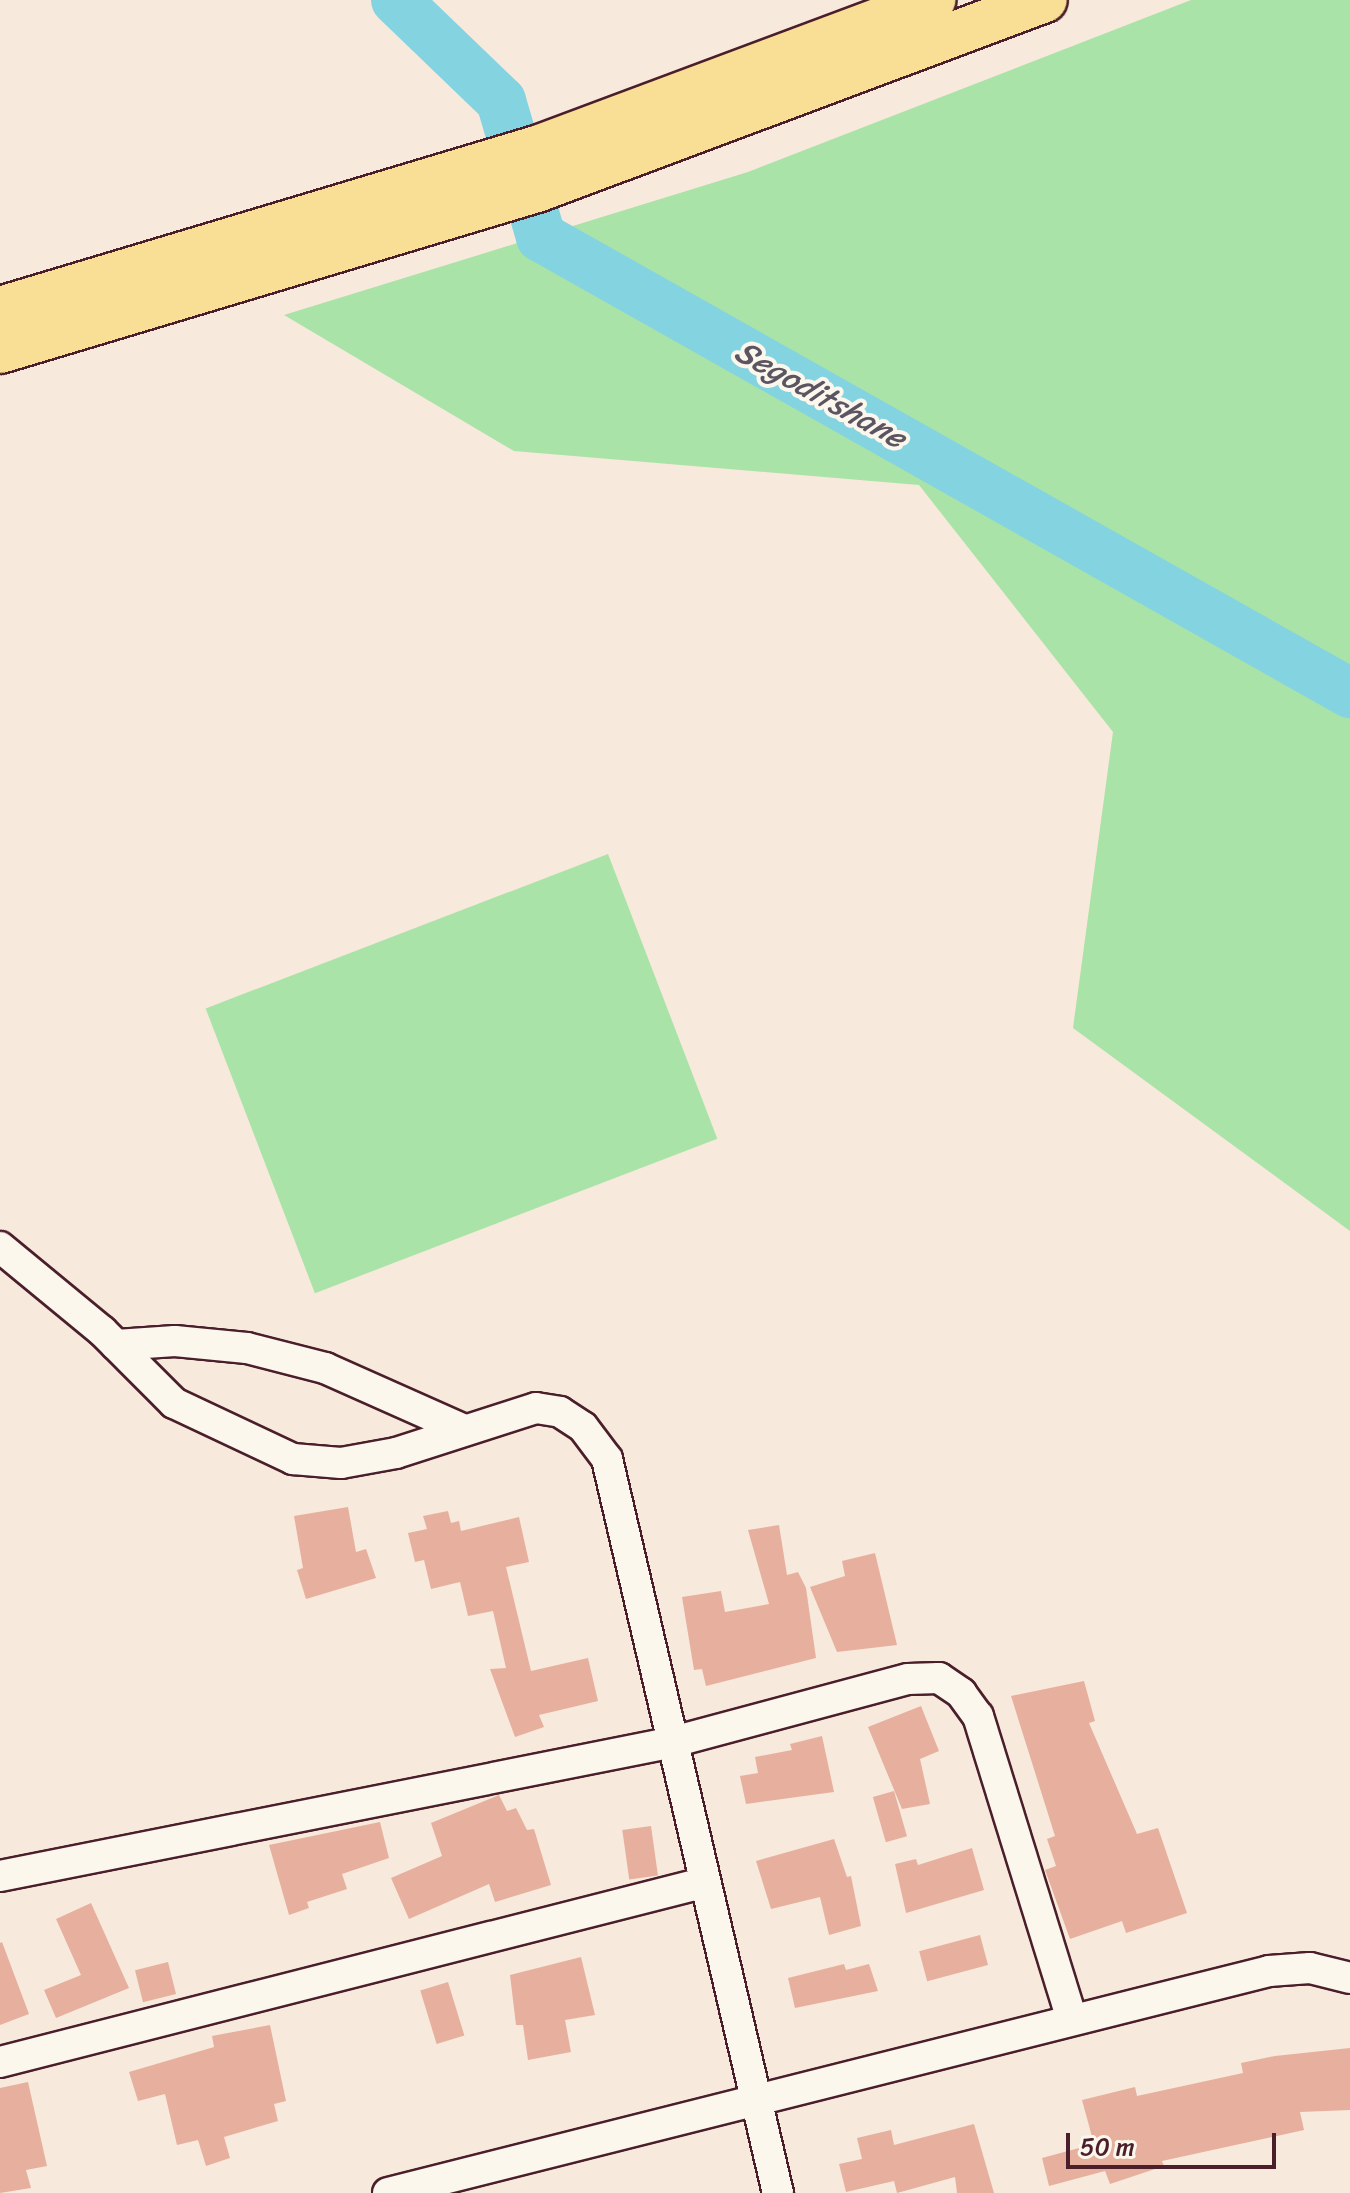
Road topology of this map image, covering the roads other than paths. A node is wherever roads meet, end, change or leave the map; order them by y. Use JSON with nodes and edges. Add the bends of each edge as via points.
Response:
{"nodes":[{"id":1,"x":933,"y":0,"type":"edge"},
{"id":2,"x":1045,"y":0,"type":"edge"},
{"id":3,"x":300,"y":241,"type":"junction"},
{"id":4,"x":0,"y":309,"type":"edge"},
{"id":5,"x":0,"y":351,"type":"edge"},
{"id":6,"x":0,"y":1247,"type":"edge"},
{"id":7,"x":116,"y":1345,"type":"junction"},
{"id":8,"x":462,"y":1429,"type":"junction"},
{"id":9,"x":669,"y":1743,"type":"junction"},
{"id":10,"x":0,"y":1876,"type":"edge"},
{"id":11,"x":702,"y":1883,"type":"junction"},
{"id":12,"x":1350,"y":1978,"type":"edge"},
{"id":13,"x":1072,"y":2019,"type":"junction"},
{"id":14,"x":0,"y":2062,"type":"edge"},
{"id":15,"x":754,"y":2102,"type":"junction"},
{"id":16,"x":388,"y":2193,"type":"edge"},
{"id":17,"x":778,"y":2193,"type":"edge"}],
"edges":[{"from":1,"to":3,"type":"main road"},
{"from":2,"to":3,"type":"main road","via":[[537,190]]},
{"from":3,"to":4,"type":"main road"},
{"from":3,"to":5,"type":"main road"},
{"from":6,"to":7,"type":"street"},
{"from":7,"to":8,"type":"street","via":[[175,1341],[247,1348],[325,1368]]},
{"from":7,"to":8,"type":"street","via":[[174,1403],[293,1459],[355,1461],[396,1453]]},
{"from":8,"to":9,"type":"street","via":[[536,1408],[560,1412],[583,1427],[607,1459]]},
{"from":9,"to":10,"type":"street"},
{"from":9,"to":11,"type":"street"},
{"from":9,"to":13,"type":"street","via":[[908,1679],[939,1678],[961,1693],[978,1716]]},
{"from":11,"to":14,"type":"street"},
{"from":11,"to":15,"type":"street"},
{"from":12,"to":13,"type":"street","via":[[1310,1968],[1269,1971]]},
{"from":13,"to":15,"type":"street"},
{"from":15,"to":16,"type":"street"},
{"from":15,"to":17,"type":"street"}]}
